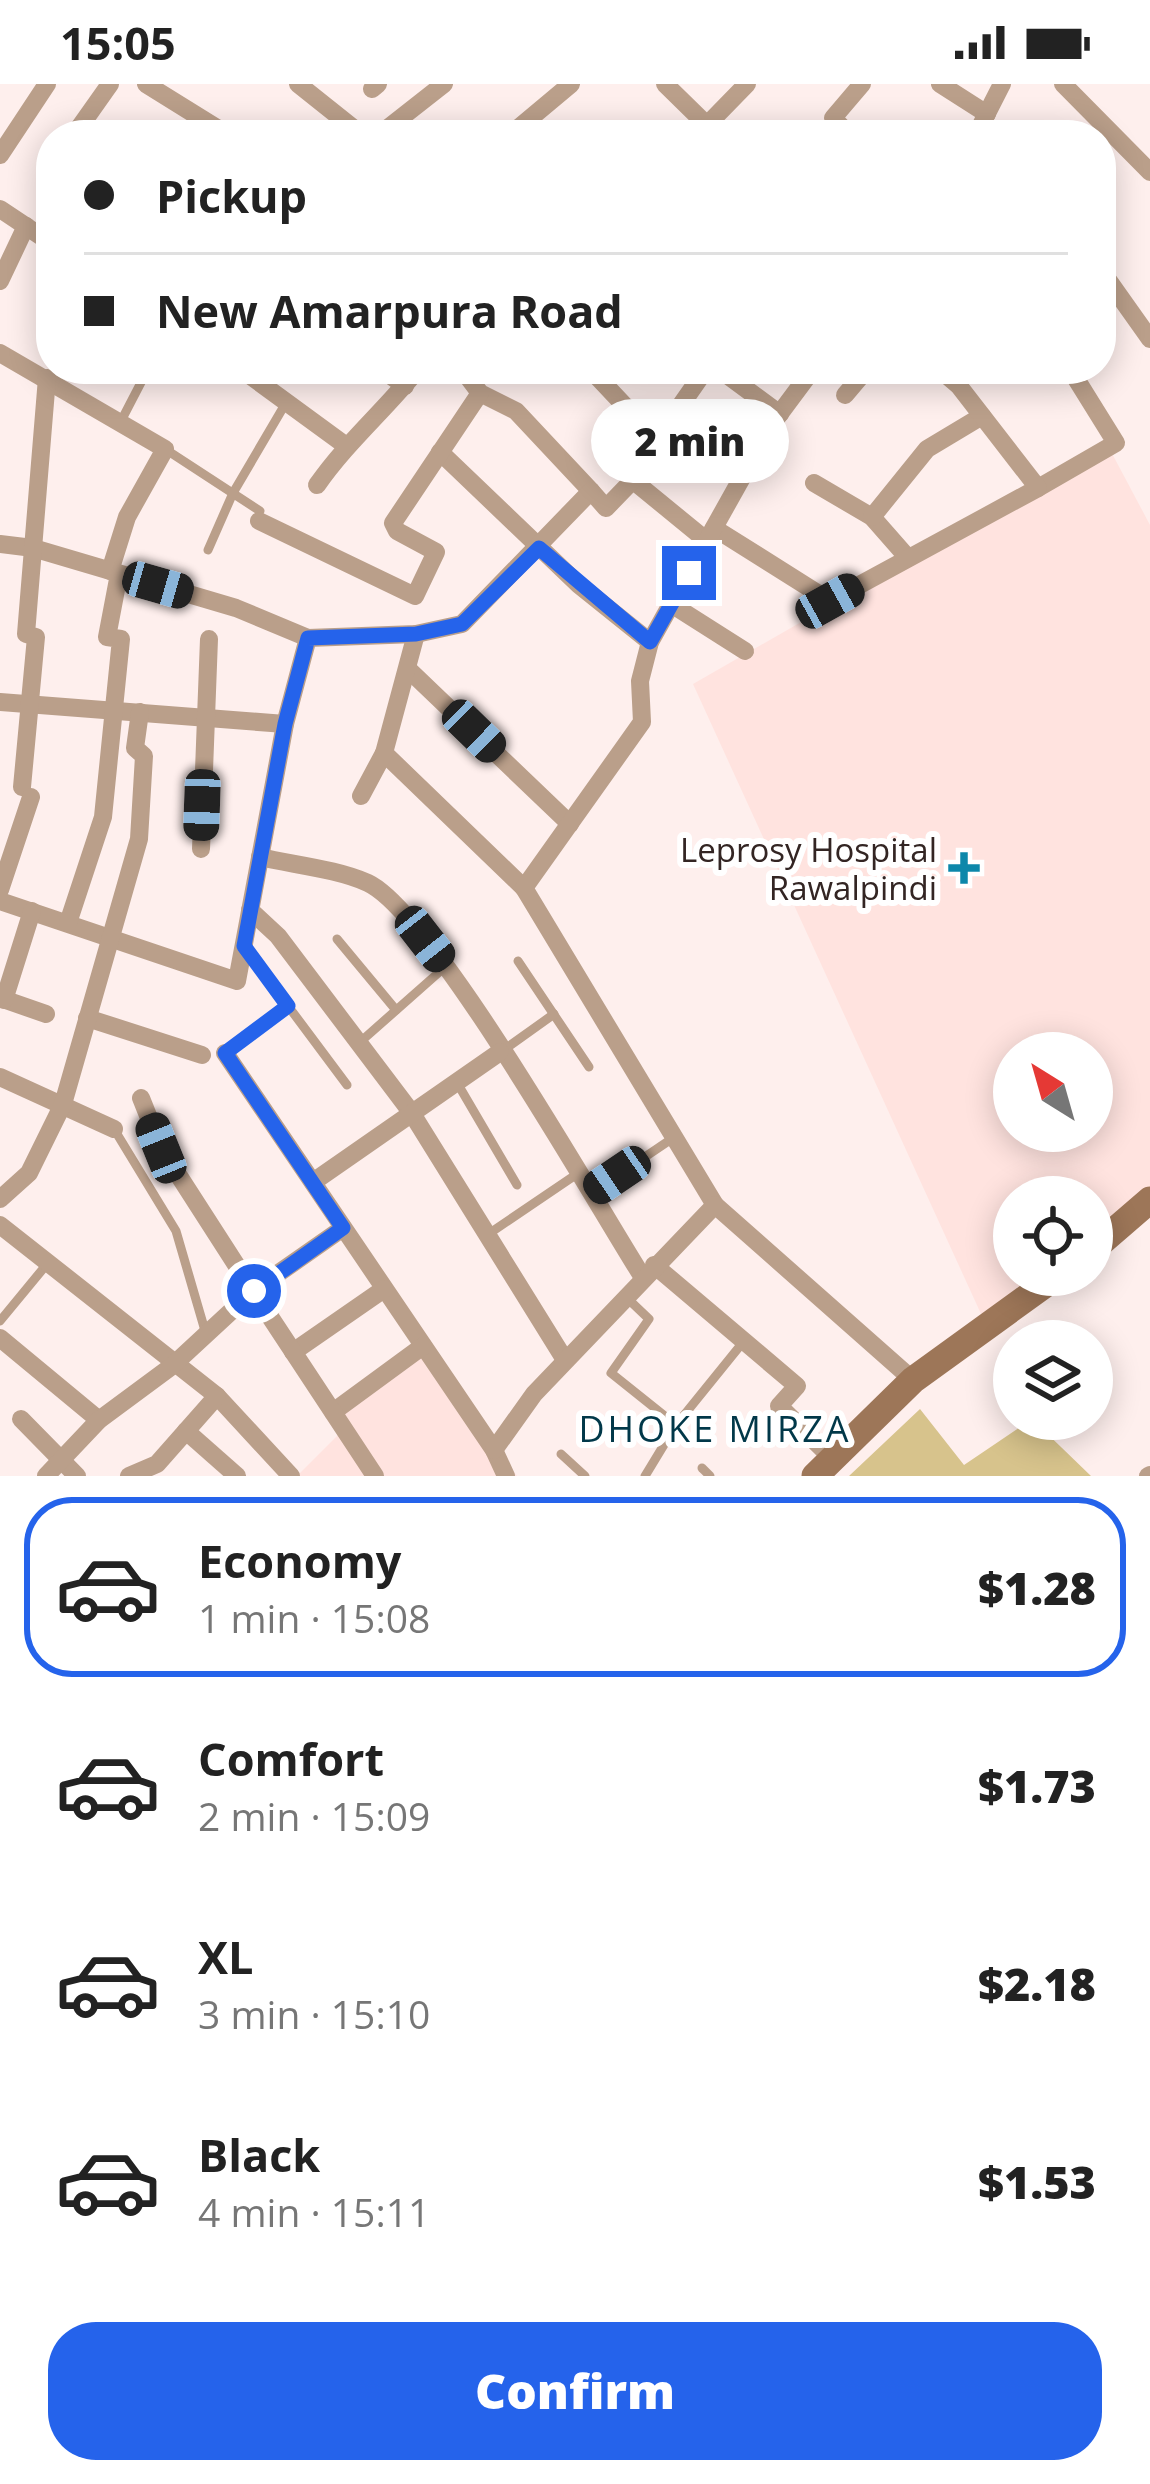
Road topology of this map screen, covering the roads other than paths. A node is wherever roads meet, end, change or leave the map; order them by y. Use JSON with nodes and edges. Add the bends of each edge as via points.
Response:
{"nodes":[{"id":1,"x":110,"y":84,"type":"edge"},
{"id":2,"x":146,"y":84,"type":"edge"},
{"id":3,"x":298,"y":84,"type":"edge"},
{"id":4,"x":444,"y":84,"type":"edge"},
{"id":5,"x":571,"y":84,"type":"edge"},
{"id":6,"x":665,"y":84,"type":"edge"},
{"id":7,"x":747,"y":84,"type":"edge"},
{"id":8,"x":862,"y":84,"type":"edge"},
{"id":9,"x":940,"y":84,"type":"edge"},
{"id":10,"x":1002,"y":84,"type":"edge"},
{"id":11,"x":1063,"y":84,"type":"edge"},
{"id":12,"x":41,"y":86,"type":"edge"},
{"id":13,"x":987,"y":113,"type":"junction"},
{"id":14,"x":85,"y":120,"type":"edge"},
{"id":15,"x":204,"y":120,"type":"edge"},
{"id":16,"x":336,"y":120,"type":"edge"},
{"id":17,"x":399,"y":120,"type":"edge"},
{"id":18,"x":528,"y":120,"type":"edge"},
{"id":19,"x":702,"y":120,"type":"edge"},
{"id":20,"x":720,"y":120,"type":"edge"},
{"id":21,"x":835,"y":120,"type":"edge"},
{"id":22,"x":984,"y":120,"type":"edge"},
{"id":23,"x":1099,"y":120,"type":"edge"},
{"id":24,"x":1116,"y":138,"type":"edge"},
{"id":25,"x":0,"y":155,"type":"edge"},
{"id":26,"x":1150,"y":172,"type":"edge"},
{"id":27,"x":0,"y":209,"type":"edge"},
{"id":28,"x":26,"y":226,"type":"junction"},
{"id":29,"x":36,"y":233,"type":"edge"},
{"id":30,"x":0,"y":281,"type":"edge"},
{"id":31,"x":1116,"y":292,"type":"edge"},
{"id":32,"x":1150,"y":340,"type":"edge"},
{"id":33,"x":0,"y":353,"type":"edge"},
{"id":34,"x":36,"y":368,"type":"edge"},
{"id":35,"x":48,"y":384,"type":"edge"},
{"id":36,"x":63,"y":384,"type":"edge"},
{"id":37,"x":140,"y":384,"type":"edge"},
{"id":38,"x":263,"y":384,"type":"edge"},
{"id":39,"x":402,"y":384,"type":"edge"},
{"id":40,"x":473,"y":384,"type":"edge"},
{"id":41,"x":604,"y":384,"type":"edge"},
{"id":42,"x":696,"y":384,"type":"edge"},
{"id":43,"x":739,"y":384,"type":"edge"},
{"id":44,"x":802,"y":384,"type":"edge"},
{"id":45,"x":854,"y":384,"type":"edge"},
{"id":46,"x":953,"y":384,"type":"edge"},
{"id":47,"x":1079,"y":384,"type":"edge"},
{"id":48,"x":405,"y":386,"type":"joint"},
{"id":49,"x":480,"y":393,"type":"junction"},
{"id":50,"x":844,"y":395,"type":"dead end"},
{"id":51,"x":287,"y":400,"type":"junction"},
{"id":52,"x":780,"y":414,"type":"junction"},
{"id":53,"x":982,"y":416,"type":"junction"},
{"id":54,"x":120,"y":423,"type":"junction"},
{"id":55,"x":657,"y":440,"type":"junction"},
{"id":56,"x":345,"y":445,"type":"junction"},
{"id":57,"x":165,"y":449,"type":"junction"},
{"id":58,"x":440,"y":452,"type":"junction"},
{"id":59,"x":633,"y":480,"type":"junction"},
{"id":60,"x":814,"y":483,"type":"dead end"},
{"id":61,"x":317,"y":485,"type":"dead end"},
{"id":62,"x":1038,"y":488,"type":"junction"},
{"id":63,"x":591,"y":491,"type":"junction"},
{"id":64,"x":232,"y":494,"type":"junction"},
{"id":65,"x":260,"y":516,"type":"joint"},
{"id":66,"x":872,"y":517,"type":"junction"},
{"id":67,"x":710,"y":535,"type":"junction"},
{"id":68,"x":0,"y":544,"type":"edge"},
{"id":69,"x":33,"y":548,"type":"junction"},
{"id":70,"x":539,"y":548,"type":"junction"},
{"id":71,"x":208,"y":550,"type":"dead end"},
{"id":72,"x":908,"y":559,"type":"junction"},
{"id":73,"x":115,"y":573,"type":"junction"},
{"id":74,"x":671,"y":604,"type":"junction"},
{"id":75,"x":416,"y":634,"type":"junction"},
{"id":76,"x":308,"y":638,"type":"junction"},
{"id":77,"x":209,"y":639,"type":"dead end"},
{"id":78,"x":650,"y":642,"type":"junction"},
{"id":79,"x":745,"y":651,"type":"dead end"},
{"id":80,"x":409,"y":670,"type":"junction"},
{"id":81,"x":0,"y":702,"type":"edge"},
{"id":82,"x":31,"y":704,"type":"junction"},
{"id":83,"x":115,"y":710,"type":"junction"},
{"id":84,"x":140,"y":712,"type":"junction"},
{"id":85,"x":206,"y":718,"type":"junction"},
{"id":86,"x":285,"y":724,"type":"junction"},
{"id":87,"x":384,"y":753,"type":"junction"},
{"id":88,"x":361,"y":796,"type":"dead end"},
{"id":89,"x":570,"y":824,"type":"junction"},
{"id":90,"x":201,"y":849,"type":"dead end"},
{"id":91,"x":260,"y":857,"type":"junction"},
{"id":92,"x":524,"y":888,"type":"junction"},
{"id":93,"x":0,"y":890,"type":"edge"},
{"id":94,"x":0,"y":901,"type":"edge"},
{"id":95,"x":250,"y":910,"type":"junction"},
{"id":96,"x":32,"y":911,"type":"junction"},
{"id":97,"x":68,"y":923,"type":"junction"},
{"id":98,"x":108,"y":937,"type":"junction"},
{"id":99,"x":337,"y":938,"type":"dead end"},
{"id":100,"x":244,"y":946,"type":"junction"},
{"id":101,"x":518,"y":961,"type":"dead end"},
{"id":102,"x":446,"y":966,"type":"junction"},
{"id":103,"x":2,"y":999,"type":"edge"},
{"id":104,"x":288,"y":1006,"type":"junction"},
{"id":105,"x":396,"y":1010,"type":"junction"},
{"id":106,"x":46,"y":1014,"type":"dead end"},
{"id":107,"x":554,"y":1014,"type":"junction"},
{"id":108,"x":87,"y":1018,"type":"junction"},
{"id":109,"x":359,"y":1043,"type":"junction"},
{"id":110,"x":500,"y":1052,"type":"junction"},
{"id":111,"x":225,"y":1053,"type":"joint"},
{"id":112,"x":202,"y":1055,"type":"dead end"},
{"id":113,"x":589,"y":1067,"type":"dead end"},
{"id":114,"x":0,"y":1077,"type":"edge"},
{"id":115,"x":456,"y":1082,"type":"junction"},
{"id":116,"x":347,"y":1085,"type":"dead end"},
{"id":117,"x":141,"y":1098,"type":"dead end"},
{"id":118,"x":63,"y":1104,"type":"junction"},
{"id":119,"x":411,"y":1112,"type":"junction"},
{"id":120,"x":114,"y":1129,"type":"joint"},
{"id":121,"x":673,"y":1138,"type":"junction"},
{"id":122,"x":577,"y":1174,"type":"junction"},
{"id":123,"x":313,"y":1182,"type":"junction"},
{"id":124,"x":518,"y":1185,"type":"dead end"},
{"id":125,"x":590,"y":1194,"type":"junction"},
{"id":126,"x":0,"y":1199,"type":"edge"},
{"id":127,"x":1150,"y":1200,"type":"edge"},
{"id":128,"x":715,"y":1205,"type":"junction"},
{"id":129,"x":0,"y":1225,"type":"edge"},
{"id":130,"x":343,"y":1228,"type":"junction"},
{"id":131,"x":1113,"y":1232,"type":"edge"},
{"id":132,"x":487,"y":1235,"type":"junction"},
{"id":133,"x":47,"y":1264,"type":"junction"},
{"id":134,"x":648,"y":1271,"type":"junction"},
{"id":135,"x":384,"y":1289,"type":"junction"},
{"id":136,"x":254,"y":1291,"type":"junction"},
{"id":137,"x":624,"y":1296,"type":"junction"},
{"id":138,"x":1029,"y":1296,"type":"edge"},
{"id":139,"x":0,"y":1321,"type":"edge"},
{"id":140,"x":206,"y":1334,"type":"junction"},
{"id":141,"x":0,"y":1340,"type":"edge"},
{"id":142,"x":744,"y":1341,"type":"junction"},
{"id":143,"x":423,"y":1346,"type":"junction"},
{"id":144,"x":293,"y":1352,"type":"junction"},
{"id":145,"x":565,"y":1360,"type":"junction"},
{"id":146,"x":172,"y":1366,"type":"junction"},
{"id":147,"x":913,"y":1381,"type":"junction"},
{"id":148,"x":217,"y":1396,"type":"junction"},
{"id":149,"x":333,"y":1412,"type":"junction"},
{"id":150,"x":21,"y":1419,"type":"dead end"},
{"id":151,"x":99,"y":1420,"type":"junction"},
{"id":152,"x":676,"y":1425,"type":"junction"},
{"id":153,"x":186,"y":1431,"type":"junction"},
{"id":154,"x":494,"y":1450,"type":"junction"},
{"id":155,"x":561,"y":1454,"type":"dead end"},
{"id":156,"x":824,"y":1467,"type":"edge"},
{"id":157,"x":71,"y":1468,"type":"edge"},
{"id":158,"x":46,"y":1476,"type":"edge"},
{"id":159,"x":129,"y":1476,"type":"edge"},
{"id":160,"x":237,"y":1476,"type":"edge"},
{"id":161,"x":291,"y":1476,"type":"edge"},
{"id":162,"x":375,"y":1476,"type":"edge"},
{"id":163,"x":506,"y":1476,"type":"edge"},
{"id":164,"x":585,"y":1476,"type":"edge"},
{"id":165,"x":645,"y":1476,"type":"edge"}],
"edges":[{"from":1,"to":14,"type":"street"},
{"from":2,"to":15,"type":"street"},
{"from":3,"to":16,"type":"street"},
{"from":4,"to":17,"type":"street"},
{"from":5,"to":18,"type":"street"},
{"from":6,"to":19,"type":"street"},
{"from":7,"to":20,"type":"street"},
{"from":8,"to":21,"type":"street"},
{"from":9,"to":13,"type":"street"},
{"from":10,"to":13,"type":"street"},
{"from":11,"to":23,"type":"street"},
{"from":12,"to":25,"type":"street"},
{"from":13,"to":22,"type":"street"},
{"from":24,"to":26,"type":"street"},
{"from":27,"to":28,"type":"street"},
{"from":28,"to":29,"type":"street"},
{"from":28,"to":30,"type":"street"},
{"from":31,"to":32,"type":"street"},
{"from":33,"to":34,"type":"street"},
{"from":35,"to":69,"type":"street"},
{"from":36,"to":54,"type":"street"},
{"from":37,"to":54,"type":"lane"},
{"from":38,"to":51,"type":"street"},
{"from":39,"to":48,"type":"street"},
{"from":40,"to":49,"type":"street"},
{"from":41,"to":55,"type":"street"},
{"from":42,"to":55,"type":"street"},
{"from":43,"to":52,"type":"street"},
{"from":44,"to":52,"type":"street"},
{"from":45,"to":50,"type":"street"},
{"from":46,"to":53,"type":"street"},
{"from":47,"to":62,"type":"street","via":[[1116,443]]},
{"from":48,"to":56,"type":"street"},
{"from":49,"to":58,"type":"street"},
{"from":49,"to":63,"type":"street","via":[[516,411]]},
{"from":51,"to":56,"type":"street"},
{"from":51,"to":64,"type":"lane"},
{"from":52,"to":67,"type":"street"},
{"from":53,"to":62,"type":"street"},
{"from":53,"to":66,"type":"street","via":[[927,449]]},
{"from":54,"to":57,"type":"street"},
{"from":55,"to":59,"type":"street"},
{"from":56,"to":61,"type":"street"},
{"from":57,"to":64,"type":"lane"},
{"from":57,"to":73,"type":"street","via":[[127,518]]},
{"from":58,"to":65,"type":"street","via":[[393,528],[436,553],[415,596]]},
{"from":58,"to":70,"type":"street"},
{"from":59,"to":63,"type":"street","via":[[606,508]]},
{"from":59,"to":67,"type":"street"},
{"from":60,"to":66,"type":"street"},
{"from":62,"to":72,"type":"street"},
{"from":63,"to":70,"type":"street"},
{"from":64,"to":65,"type":"lane"},
{"from":64,"to":71,"type":"lane"},
{"from":66,"to":72,"type":"street"},
{"from":67,"to":72,"type":"street","via":[[830,601]]},
{"from":67,"to":74,"type":"street"},
{"from":68,"to":69,"type":"street"},
{"from":69,"to":73,"type":"street"},
{"from":69,"to":82,"type":"street"},
{"from":70,"to":75,"type":"street","via":[[462,624]]},
{"from":70,"to":78,"type":"street"},
{"from":73,"to":76,"type":"street"},
{"from":73,"to":83,"type":"street","via":[[107,637],[121,639]]},
{"from":74,"to":78,"type":"street"},
{"from":74,"to":79,"type":"street"},
{"from":75,"to":76,"type":"street"},
{"from":75,"to":80,"type":"street"},
{"from":76,"to":86,"type":"street"},
{"from":77,"to":85,"type":"street"},
{"from":78,"to":89,"type":"street","via":[[640,681],[642,722]]},
{"from":80,"to":87,"type":"street"},
{"from":80,"to":89,"type":"street"},
{"from":81,"to":82,"type":"street"},
{"from":82,"to":83,"type":"street"},
{"from":82,"to":93,"type":"street","via":[[27,792]]},
{"from":83,"to":84,"type":"street"},
{"from":83,"to":97,"type":"street","via":[[104,817]]},
{"from":84,"to":85,"type":"street"},
{"from":84,"to":98,"type":"street","via":[[139,838]]},
{"from":85,"to":86,"type":"street"},
{"from":85,"to":90,"type":"street"},
{"from":86,"to":91,"type":"street"},
{"from":87,"to":88,"type":"street"},
{"from":87,"to":92,"type":"street"},
{"from":89,"to":92,"type":"street"},
{"from":91,"to":95,"type":"street"},
{"from":91,"to":102,"type":"street","via":[[369,884],[404,911]]},
{"from":92,"to":121,"type":"street"},
{"from":94,"to":96,"type":"street"},
{"from":95,"to":100,"type":"street"},
{"from":95,"to":109,"type":"street"},
{"from":96,"to":97,"type":"street"},
{"from":96,"to":103,"type":"street"},
{"from":97,"to":98,"type":"street"},
{"from":98,"to":100,"type":"street","via":[[237,981]]},
{"from":98,"to":108,"type":"street"},
{"from":99,"to":105,"type":"lane"},
{"from":100,"to":104,"type":"lane"},
{"from":101,"to":107,"type":"lane"},
{"from":102,"to":105,"type":"lane"},
{"from":102,"to":110,"type":"street"},
{"from":103,"to":106,"type":"street"},
{"from":104,"to":111,"type":"lane"},
{"from":104,"to":116,"type":"lane"},
{"from":105,"to":109,"type":"lane"},
{"from":107,"to":110,"type":"lane"},
{"from":107,"to":113,"type":"lane"},
{"from":108,"to":112,"type":"street"},
{"from":108,"to":118,"type":"street"},
{"from":109,"to":119,"type":"street"},
{"from":110,"to":115,"type":"street"},
{"from":110,"to":122,"type":"street"},
{"from":111,"to":123,"type":"street"},
{"from":114,"to":118,"type":"street"},
{"from":115,"to":119,"type":"street"},
{"from":115,"to":124,"type":"lane"},
{"from":117,"to":136,"type":"street","via":[[161,1148]]},
{"from":118,"to":120,"type":"street"},
{"from":118,"to":126,"type":"street","via":[[29,1173]]},
{"from":119,"to":123,"type":"street"},
{"from":119,"to":132,"type":"street"},
{"from":120,"to":140,"type":"lane","via":[[176,1232]]},
{"from":121,"to":125,"type":"lane"},
{"from":121,"to":128,"type":"street"},
{"from":122,"to":125,"type":"street"},
{"from":122,"to":132,"type":"lane"},
{"from":123,"to":130,"type":"street"},
{"from":125,"to":134,"type":"street"},
{"from":127,"to":131,"type":"street"},
{"from":128,"to":134,"type":"street"},
{"from":128,"to":147,"type":"street"},
{"from":129,"to":133,"type":"street"},
{"from":130,"to":135,"type":"street"},
{"from":130,"to":136,"type":"street"},
{"from":132,"to":145,"type":"street"},
{"from":133,"to":139,"type":"lane"},
{"from":133,"to":146,"type":"street"},
{"from":134,"to":137,"type":"street"},
{"from":134,"to":142,"type":"street"},
{"from":135,"to":143,"type":"street"},
{"from":135,"to":144,"type":"street"},
{"from":136,"to":140,"type":"street"},
{"from":136,"to":144,"type":"street"},
{"from":137,"to":145,"type":"street"},
{"from":137,"to":152,"type":"lane","via":[[650,1319],[611,1373]]},
{"from":138,"to":147,"type":"street"},
{"from":140,"to":146,"type":"street"},
{"from":141,"to":151,"type":"street"},
{"from":142,"to":152,"type":"lane"},
{"from":142,"to":156,"type":"street","via":[[797,1386],[779,1406]]},
{"from":143,"to":149,"type":"street"},
{"from":143,"to":154,"type":"street"},
{"from":144,"to":149,"type":"street"},
{"from":145,"to":154,"type":"street"},
{"from":146,"to":148,"type":"street"},
{"from":146,"to":151,"type":"street"},
{"from":147,"to":156,"type":"street"},
{"from":148,"to":153,"type":"street"},
{"from":148,"to":161,"type":"street"},
{"from":149,"to":162,"type":"street"},
{"from":150,"to":157,"type":"street"},
{"from":151,"to":157,"type":"street"},
{"from":152,"to":165,"type":"lane"},
{"from":153,"to":159,"type":"street","via":[[157,1464]]},
{"from":153,"to":160,"type":"street"},
{"from":154,"to":163,"type":"street"},
{"from":155,"to":164,"type":"lane"},
{"from":157,"to":158,"type":"street"}]}
